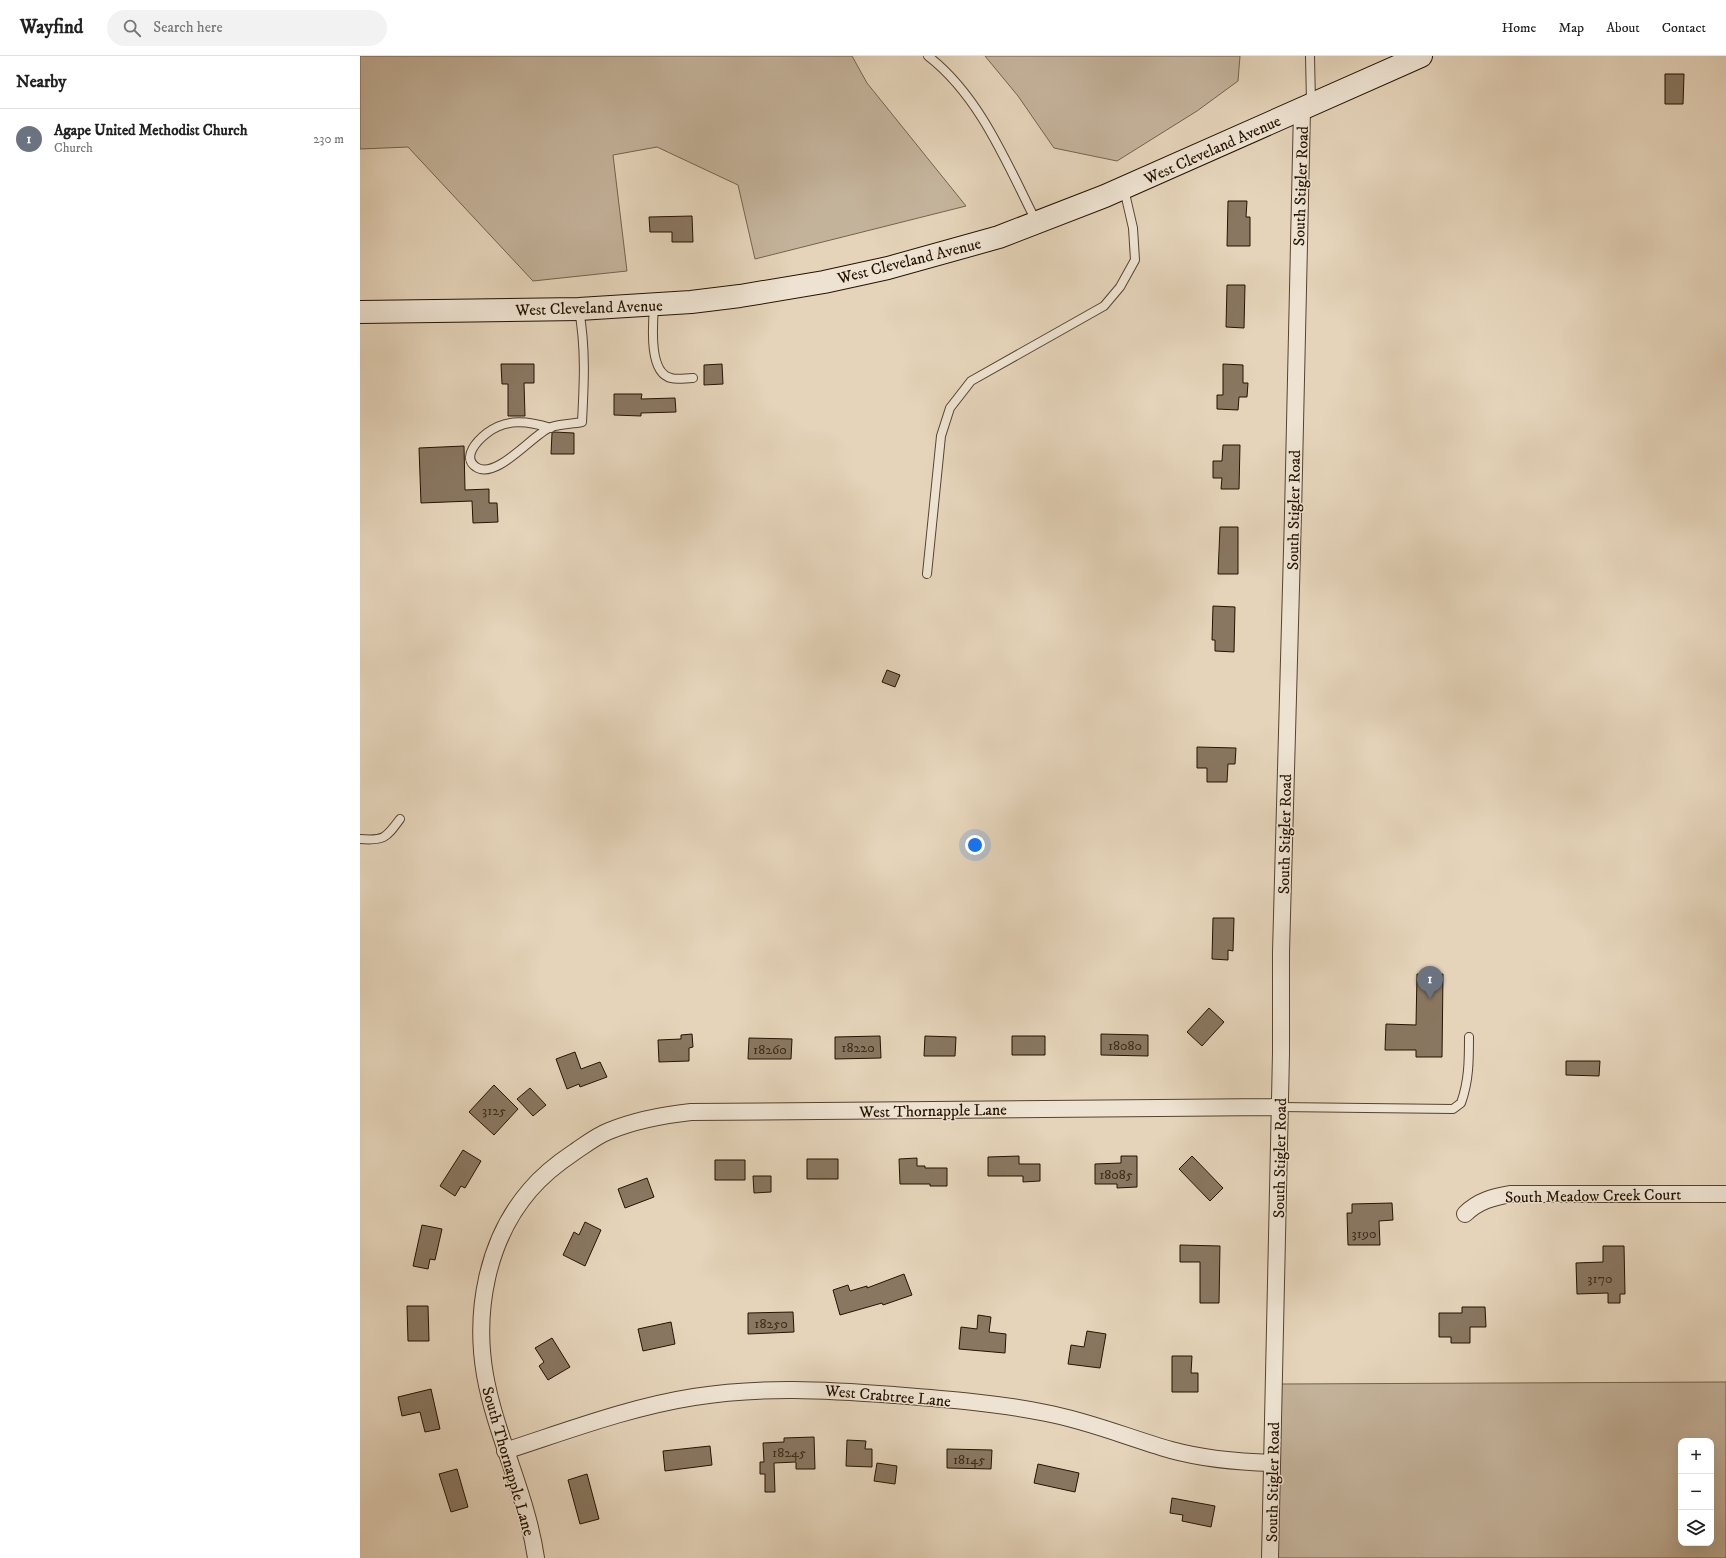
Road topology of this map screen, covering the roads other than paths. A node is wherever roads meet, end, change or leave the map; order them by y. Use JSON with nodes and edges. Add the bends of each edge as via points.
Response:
{"nodes":[{"id":1,"x":928,"y":56,"type":"edge"},
{"id":2,"x":1310,"y":56,"type":"edge"},
{"id":3,"x":1421,"y":56,"type":"edge"},
{"id":4,"x":1307,"y":107,"type":"junction"},
{"id":5,"x":1123,"y":188,"type":"junction"},
{"id":6,"x":1036,"y":222,"type":"junction"},
{"id":7,"x":654,"y":305,"type":"junction"},
{"id":8,"x":579,"y":309,"type":"junction"},
{"id":9,"x":360,"y":312,"type":"edge"},
{"id":10,"x":693,"y":378,"type":"dead end"},
{"id":11,"x":551,"y":428,"type":"junction"},
{"id":12,"x":926,"y":574,"type":"dead end"},
{"id":13,"x":400,"y":819,"type":"dead end"},
{"id":14,"x":360,"y":839,"type":"edge"},
{"id":15,"x":1469,"y":1037,"type":"dead end"},
{"id":16,"x":1280,"y":1107,"type":"junction"},
{"id":17,"x":592,"y":1141,"type":"joint"},
{"id":18,"x":1726,"y":1194,"type":"edge"},
{"id":19,"x":1465,"y":1214,"type":"dead end"},
{"id":20,"x":506,"y":1451,"type":"junction"},
{"id":21,"x":1272,"y":1464,"type":"junction"},
{"id":22,"x":536,"y":1558,"type":"edge"},
{"id":23,"x":1270,"y":1558,"type":"edge"}],
"edges":[{"from":1,"to":6,"type":"lane","via":[[944,68],[969,98],[1003,156]]},
{"from":2,"to":4,"type":"lane"},
{"from":3,"to":4,"type":"main road","name":"West Cleveland Avenue"},
{"from":4,"to":5,"type":"main road","name":"West Cleveland Avenue"},
{"from":4,"to":16,"type":"street","name":"South Stigler Road","via":[[1281,952]]},
{"from":5,"to":6,"type":"main road","name":"West Cleveland Avenue"},
{"from":5,"to":12,"type":"lane","via":[[1133,228],[1135,260],[1120,287],[1104,306],[971,381],[950,408],[941,436]]},
{"from":6,"to":7,"type":"main road","name":"West Cleveland Avenue","via":[[918,261],[876,271],[740,296]]},
{"from":7,"to":8,"type":"main road","name":"West Cleveland Avenue"},
{"from":7,"to":10,"type":"lane","via":[[655,358],[660,369],[670,378]]},
{"from":8,"to":9,"type":"main road","name":"West Cleveland Avenue"},
{"from":8,"to":11,"type":"lane","via":[[585,371],[582,422]]},
{"from":11,"to":11,"type":"lane","via":[[507,461],[494,467],[484,470],[476,468],[471,462],[470,454],[474,444],[496,427],[519,421]]},
{"from":13,"to":14,"type":"lane","via":[[384,838]]},
{"from":15,"to":16,"type":"lane","via":[[1469,1073],[1465,1092],[1462,1104],[1453,1109]]},
{"from":16,"to":17,"type":"street","name":"West Thornapple Lane","via":[[691,1112],[639,1121],[608,1132]]},
{"from":16,"to":21,"type":"street","name":"South Stigler Road"},
{"from":17,"to":20,"type":"street","name":"South Thornapple Lane","via":[[563,1160],[528,1191],[503,1231],[490,1265],[481,1316],[482,1353],[495,1420]]},
{"from":18,"to":19,"type":"street","name":"South Meadow Creek Court","via":[[1511,1194],[1481,1202]]},
{"from":20,"to":21,"type":"street","name":"West Crabtree Lane","via":[[592,1422],[670,1401],[718,1394],[813,1389],[1020,1408],[1074,1419],[1179,1452],[1231,1462]]},
{"from":20,"to":22,"type":"street","name":"South Thornapple Lane"},
{"from":21,"to":23,"type":"street","name":"South Stigler Road"}]}
